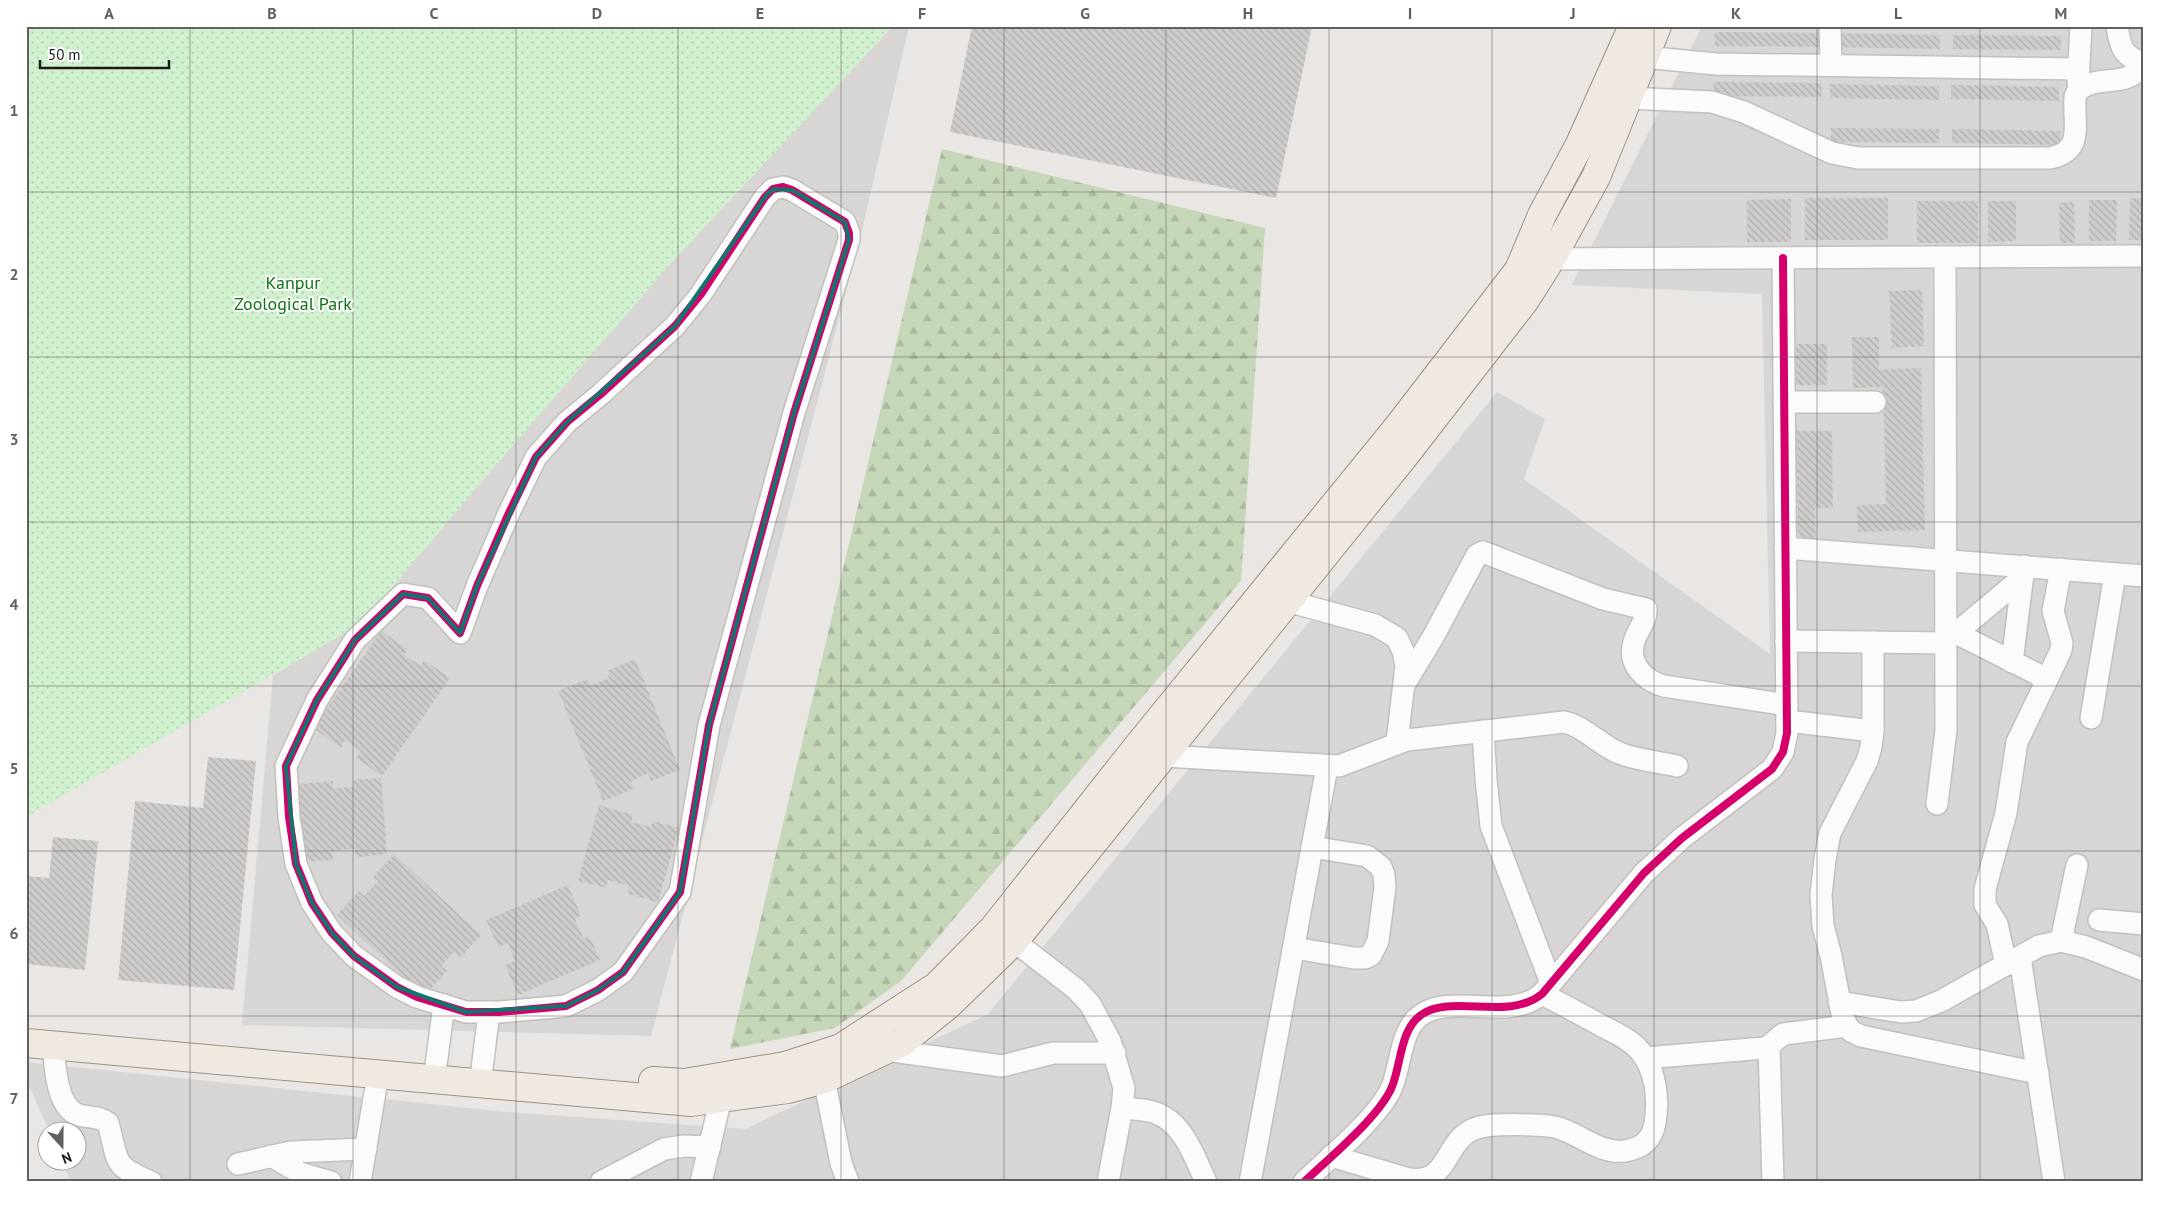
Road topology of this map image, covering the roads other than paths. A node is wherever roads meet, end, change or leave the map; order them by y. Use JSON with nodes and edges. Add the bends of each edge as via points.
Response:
{"nodes":[{"id":1,"x":1633,"y":26,"type":"edge"},
{"id":2,"x":1657,"y":26,"type":"edge"},
{"id":3,"x":1830,"y":26,"type":"edge"},
{"id":4,"x":2081,"y":26,"type":"edge"},
{"id":5,"x":2117,"y":26,"type":"edge"},
{"id":6,"x":1644,"y":57,"type":"junction"},
{"id":7,"x":2144,"y":64,"type":"edge"},
{"id":8,"x":1831,"y":65,"type":"junction"},
{"id":9,"x":2078,"y":80,"type":"junction"},
{"id":10,"x":1628,"y":98,"type":"junction"},
{"id":11,"x":2144,"y":256,"type":"edge"},
{"id":12,"x":1524,"y":258,"type":"junction"},
{"id":13,"x":1783,"y":258,"type":"junction"},
{"id":14,"x":1945,"y":258,"type":"junction"},
{"id":15,"x":1551,"y":260,"type":"junction"},
{"id":16,"x":1784,"y":402,"type":"junction"},
{"id":17,"x":1875,"y":402,"type":"dead end"},
{"id":18,"x":1785,"y":548,"type":"junction"},
{"id":19,"x":1945,"y":560,"type":"junction"},
{"id":20,"x":2061,"y":569,"type":"junction"},
{"id":21,"x":2023,"y":572,"type":"junction"},
{"id":22,"x":2115,"y":574,"type":"junction"},
{"id":23,"x":2144,"y":576,"type":"edge"},
{"id":24,"x":1287,"y":601,"type":"junction"},
{"id":25,"x":1950,"y":635,"type":"junction"},
{"id":26,"x":1786,"y":641,"type":"junction"},
{"id":27,"x":1872,"y":642,"type":"junction"},
{"id":28,"x":2012,"y":662,"type":"junction"},
{"id":29,"x":2045,"y":684,"type":"junction"},
{"id":30,"x":1404,"y":685,"type":"junction"},
{"id":31,"x":1787,"y":713,"type":"junction"},
{"id":32,"x":2091,"y":718,"type":"dead end"},
{"id":33,"x":1484,"y":731,"type":"junction"},
{"id":34,"x":1873,"y":731,"type":"junction"},
{"id":35,"x":1397,"y":742,"type":"junction"},
{"id":36,"x":1164,"y":756,"type":"junction"},
{"id":37,"x":1677,"y":766,"type":"dead end"},
{"id":38,"x":1327,"y":767,"type":"junction"},
{"id":39,"x":1937,"y":804,"type":"dead end"},
{"id":40,"x":1312,"y":847,"type":"junction"},
{"id":41,"x":2077,"y":865,"type":"dead end"},
{"id":42,"x":2099,"y":920,"type":"dead end"},
{"id":43,"x":2144,"y":924,"type":"edge"},
{"id":44,"x":2062,"y":940,"type":"junction"},
{"id":45,"x":1014,"y":941,"type":"junction"},
{"id":46,"x":1294,"y":948,"type":"junction"},
{"id":47,"x":2013,"y":961,"type":"junction"},
{"id":48,"x":2144,"y":970,"type":"edge"},
{"id":49,"x":1546,"y":988,"type":"junction"},
{"id":50,"x":1839,"y":1002,"type":"junction"},
{"id":51,"x":444,"y":1006,"type":"junction"},
{"id":52,"x":489,"y":1012,"type":"junction"},
{"id":53,"x":26,"y":1025,"type":"edge"},
{"id":54,"x":1847,"y":1026,"type":"junction"},
{"id":55,"x":40,"y":1044,"type":"edge"},
{"id":56,"x":1769,"y":1046,"type":"junction"},
{"id":57,"x":885,"y":1050,"type":"junction"},
{"id":58,"x":438,"y":1053,"type":"junction"},
{"id":59,"x":1114,"y":1053,"type":"junction"},
{"id":60,"x":484,"y":1056,"type":"junction"},
{"id":61,"x":1645,"y":1058,"type":"junction"},
{"id":62,"x":819,"y":1068,"type":"junction"},
{"id":63,"x":2038,"y":1073,"type":"junction"},
{"id":64,"x":378,"y":1074,"type":"junction"},
{"id":65,"x":722,"y":1098,"type":"junction"},
{"id":66,"x":1122,"y":1108,"type":"junction"},
{"id":67,"x":710,"y":1147,"type":"junction"},
{"id":68,"x":366,"y":1149,"type":"junction"},
{"id":69,"x":271,"y":1156,"type":"junction"},
{"id":70,"x":1331,"y":1156,"type":"junction"},
{"id":71,"x":238,"y":1164,"type":"dead end"},
{"id":72,"x":151,"y":1182,"type":"edge"},
{"id":73,"x":331,"y":1182,"type":"edge"},
{"id":74,"x":360,"y":1182,"type":"edge"},
{"id":75,"x":601,"y":1182,"type":"edge"},
{"id":76,"x":701,"y":1182,"type":"edge"},
{"id":77,"x":848,"y":1182,"type":"edge"},
{"id":78,"x":1108,"y":1182,"type":"edge"},
{"id":79,"x":1206,"y":1182,"type":"edge"},
{"id":80,"x":1250,"y":1182,"type":"edge"},
{"id":81,"x":1304,"y":1182,"type":"edge"},
{"id":82,"x":1773,"y":1182,"type":"edge"},
{"id":83,"x":2054,"y":1182,"type":"edge"}],
"edges":[{"from":1,"to":12,"type":"main road"},
{"from":2,"to":6,"type":"main road"},
{"from":3,"to":8,"type":"street"},
{"from":4,"to":9,"type":"street"},
{"from":5,"to":7,"type":"street","via":[[2123,50],[2132,60]]},
{"from":6,"to":8,"type":"street","via":[[1716,64]]},
{"from":6,"to":10,"type":"main road"},
{"from":7,"to":9,"type":"street","via":[[2129,78]]},
{"from":8,"to":9,"type":"street"},
{"from":9,"to":10,"type":"street","via":[[2073,145],[2068,151],[2050,158],[1858,158],[1832,152],[1744,112],[1712,102]]},
{"from":10,"to":15,"type":"main road","via":[[1596,177]]},
{"from":11,"to":14,"type":"street"},
{"from":12,"to":15,"type":"street"},
{"from":12,"to":62,"type":"main road","via":[[1519,270],[1398,427],[994,928],[936,986],[841,1048]]},
{"from":13,"to":14,"type":"street"},
{"from":13,"to":15,"type":"street"},
{"from":13,"to":16,"type":"street"},
{"from":14,"to":19,"type":"street"},
{"from":15,"to":24,"type":"main road","via":[[1525,300]]},
{"from":16,"to":17,"type":"street"},
{"from":16,"to":18,"type":"street"},
{"from":18,"to":19,"type":"street"},
{"from":18,"to":26,"type":"street"},
{"from":19,"to":21,"type":"street"},
{"from":19,"to":25,"type":"street"},
{"from":20,"to":21,"type":"street"},
{"from":20,"to":22,"type":"street"},
{"from":20,"to":29,"type":"street","via":[[2053,611],[2062,642],[2061,650]]},
{"from":21,"to":25,"type":"street"},
{"from":21,"to":28,"type":"street"},
{"from":22,"to":23,"type":"street"},
{"from":22,"to":32,"type":"street"},
{"from":24,"to":30,"type":"street","via":[[1376,625],[1397,638],[1406,666]]},
{"from":24,"to":36,"type":"main road"},
{"from":25,"to":27,"type":"street"},
{"from":25,"to":28,"type":"street"},
{"from":25,"to":39,"type":"street","via":[[1946,730]]},
{"from":26,"to":27,"type":"street"},
{"from":26,"to":31,"type":"street"},
{"from":27,"to":34,"type":"street"},
{"from":28,"to":29,"type":"street","via":[[2037,674]]},
{"from":29,"to":47,"type":"street","via":[[2017,742],[2006,813],[1985,889],[1985,905]]},
{"from":30,"to":31,"type":"street","via":[[1477,555],[1484,552],[1603,599],[1646,609],[1647,614],[1633,643],[1634,658],[1640,672],[1651,682]]},
{"from":30,"to":35,"type":"street"},
{"from":31,"to":34,"type":"street"},
{"from":31,"to":49,"type":"street","via":[[1784,752],[1772,769],[1662,854]]},
{"from":33,"to":35,"type":"street"},
{"from":33,"to":37,"type":"street","via":[[1564,722],[1573,724],[1621,753]]},
{"from":33,"to":49,"type":"street","via":[[1491,826]]},
{"from":34,"to":50,"type":"street","via":[[1868,761],[1830,833],[1825,859],[1821,910]]},
{"from":35,"to":38,"type":"street","via":[[1350,764]]},
{"from":36,"to":38,"type":"street"},
{"from":36,"to":45,"type":"main road"},
{"from":38,"to":40,"type":"street"},
{"from":40,"to":46,"type":"street"},
{"from":40,"to":46,"type":"street","via":[[1367,856],[1381,867],[1385,887],[1378,941],[1365,958]]},
{"from":41,"to":44,"type":"street"},
{"from":42,"to":43,"type":"street"},
{"from":44,"to":47,"type":"street","via":[[2039,946]]},
{"from":44,"to":48,"type":"street"},
{"from":45,"to":57,"type":"main road","via":[[948,1005],[902,1042]]},
{"from":45,"to":59,"type":"street","via":[[1090,1004]]},
{"from":46,"to":80,"type":"street"},
{"from":47,"to":50,"type":"street","via":[[1941,1001],[1916,1011],[1901,1012]]},
{"from":47,"to":63,"type":"street"},
{"from":49,"to":61,"type":"street","via":[[1630,1041]]},
{"from":49,"to":70,"type":"street","via":[[1532,1002],[1520,1006],[1450,1007],[1424,1013],[1413,1021],[1387,1098],[1377,1112]]},
{"from":50,"to":54,"type":"street"},
{"from":51,"to":52,"type":"street","via":[[466,1012]]},
{"from":51,"to":52,"type":"street","via":[[397,987],[354,956],[332,933],[312,903],[296,864],[286,766],[317,700],[355,640],[403,594],[428,598],[460,633],[477,586],[536,457],[567,422],[676,326],[765,197],[774,189],[792,190],[845,222],[849,240],[794,413],[708,725],[680,892],[623,972],[598,990],[566,1006]]},
{"from":51,"to":58,"type":"street"},
{"from":52,"to":60,"type":"street"},
{"from":53,"to":58,"type":"main road"},
{"from":54,"to":56,"type":"street","via":[[1784,1034]]},
{"from":54,"to":63,"type":"street","via":[[1861,1036]]},
{"from":55,"to":64,"type":"main road"},
{"from":55,"to":72,"type":"street","via":[[69,1108],[80,1115],[108,1123],[115,1158],[127,1170]]},
{"from":56,"to":61,"type":"street"},
{"from":56,"to":82,"type":"street"},
{"from":57,"to":59,"type":"street","via":[[1002,1066],[1052,1052]]},
{"from":57,"to":62,"type":"main road"},
{"from":58,"to":60,"type":"main road"},
{"from":59,"to":66,"type":"street","via":[[1124,1088]]},
{"from":60,"to":62,"type":"main road","via":[[685,1083],[786,1066]]},
{"from":61,"to":70,"type":"street","via":[[1652,1072],[1656,1104],[1652,1137],[1643,1146],[1611,1151],[1554,1127],[1486,1126],[1465,1133],[1456,1141],[1434,1176],[1422,1181]]},
{"from":62,"to":65,"type":"main road","via":[[788,1089]]},
{"from":62,"to":77,"type":"street"},
{"from":63,"to":83,"type":"street"},
{"from":64,"to":65,"type":"main road","via":[[691,1102]]},
{"from":64,"to":68,"type":"street"},
{"from":65,"to":67,"type":"street"},
{"from":66,"to":78,"type":"street"},
{"from":66,"to":79,"type":"street","via":[[1152,1111],[1173,1123],[1183,1135]]},
{"from":67,"to":75,"type":"street","via":[[684,1146],[664,1150]]},
{"from":67,"to":76,"type":"street"},
{"from":68,"to":69,"type":"street","via":[[304,1151]]},
{"from":68,"to":74,"type":"street"},
{"from":69,"to":71,"type":"street"},
{"from":69,"to":73,"type":"street","via":[[300,1173]]},
{"from":70,"to":81,"type":"street"}]}
